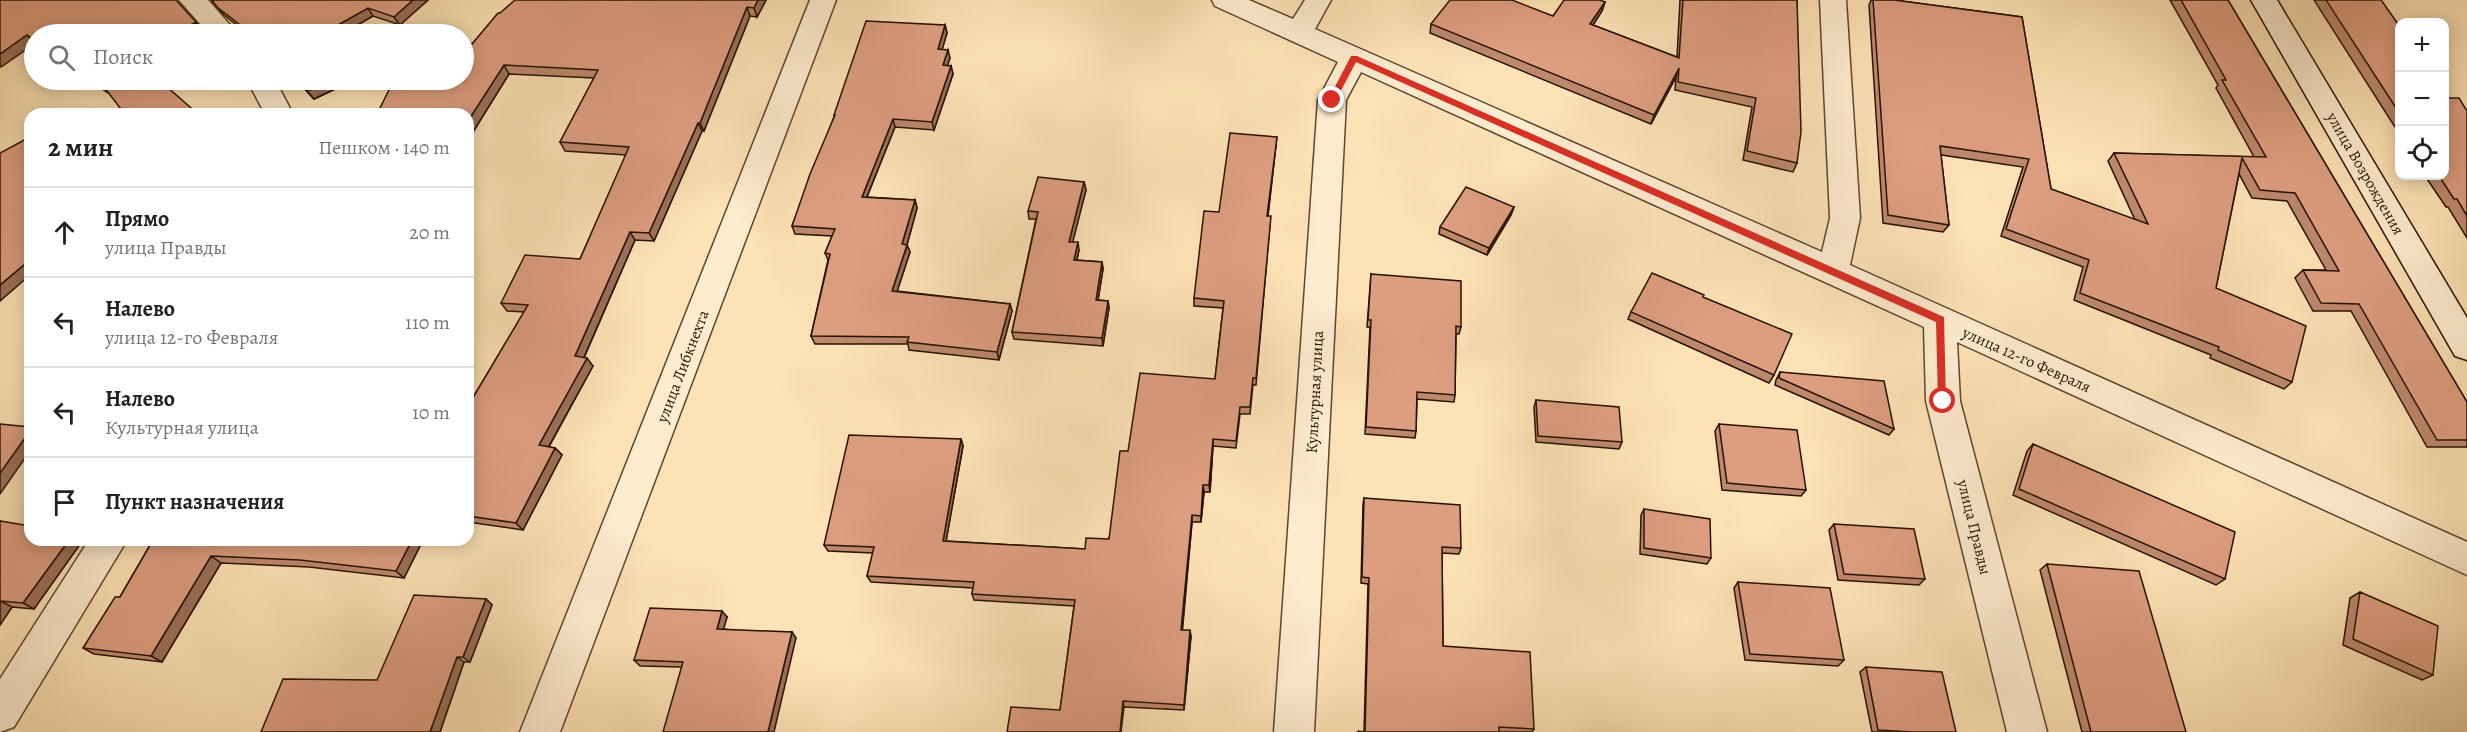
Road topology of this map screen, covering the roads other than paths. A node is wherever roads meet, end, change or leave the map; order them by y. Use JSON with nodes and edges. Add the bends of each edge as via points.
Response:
{"nodes":[{"id":1,"x":192,"y":0,"type":"edge"},
{"id":2,"x":823,"y":0,"type":"edge"},
{"id":3,"x":1225,"y":0,"type":"edge"},
{"id":4,"x":1318,"y":0,"type":"edge"},
{"id":5,"x":1833,"y":0,"type":"edge"},
{"id":6,"x":2264,"y":0,"type":"edge"},
{"id":7,"x":215,"y":24,"type":"edge"},
{"id":8,"x":1299,"y":32,"type":"junction"},
{"id":9,"x":1354,"y":58,"type":"junction"},
{"id":10,"x":266,"y":90,"type":"edge"},
{"id":11,"x":276,"y":108,"type":"edge"},
{"id":12,"x":1833,"y":271,"type":"junction"},
{"id":13,"x":1940,"y":320,"type":"junction"},
{"id":14,"x":2467,"y":347,"type":"edge"},
{"id":15,"x":105,"y":546,"type":"edge"},
{"id":16,"x":2467,"y":559,"type":"edge"},
{"id":17,"x":0,"y":714,"type":"edge"},
{"id":18,"x":540,"y":732,"type":"edge"},
{"id":19,"x":1294,"y":732,"type":"edge"},
{"id":20,"x":2027,"y":732,"type":"edge"}],
"edges":[{"from":1,"to":7,"type":"street"},
{"from":2,"to":18,"type":"street","name":"улица Либкнехта"},
{"from":3,"to":8,"type":"street","name":"улица 12-го Февраля"},
{"from":4,"to":8,"type":"street"},
{"from":5,"to":12,"type":"street","via":[[1845,218]]},
{"from":6,"to":14,"type":"street","name":"улица Возрождения"},
{"from":8,"to":9,"type":"street","name":"улица 12-го Февраля"},
{"from":9,"to":12,"type":"street","name":"улица 12-го Февраля"},
{"from":9,"to":19,"type":"street","name":"Культурная улица","via":[[1332,100]]},
{"from":10,"to":11,"type":"street"},
{"from":12,"to":13,"type":"street","name":"улица 12-го Февраля"},
{"from":13,"to":16,"type":"street","name":"улица 12-го Февраля"},
{"from":13,"to":20,"type":"street","name":"улица Правды","via":[[1943,401]]},
{"from":15,"to":17,"type":"street"}]}
